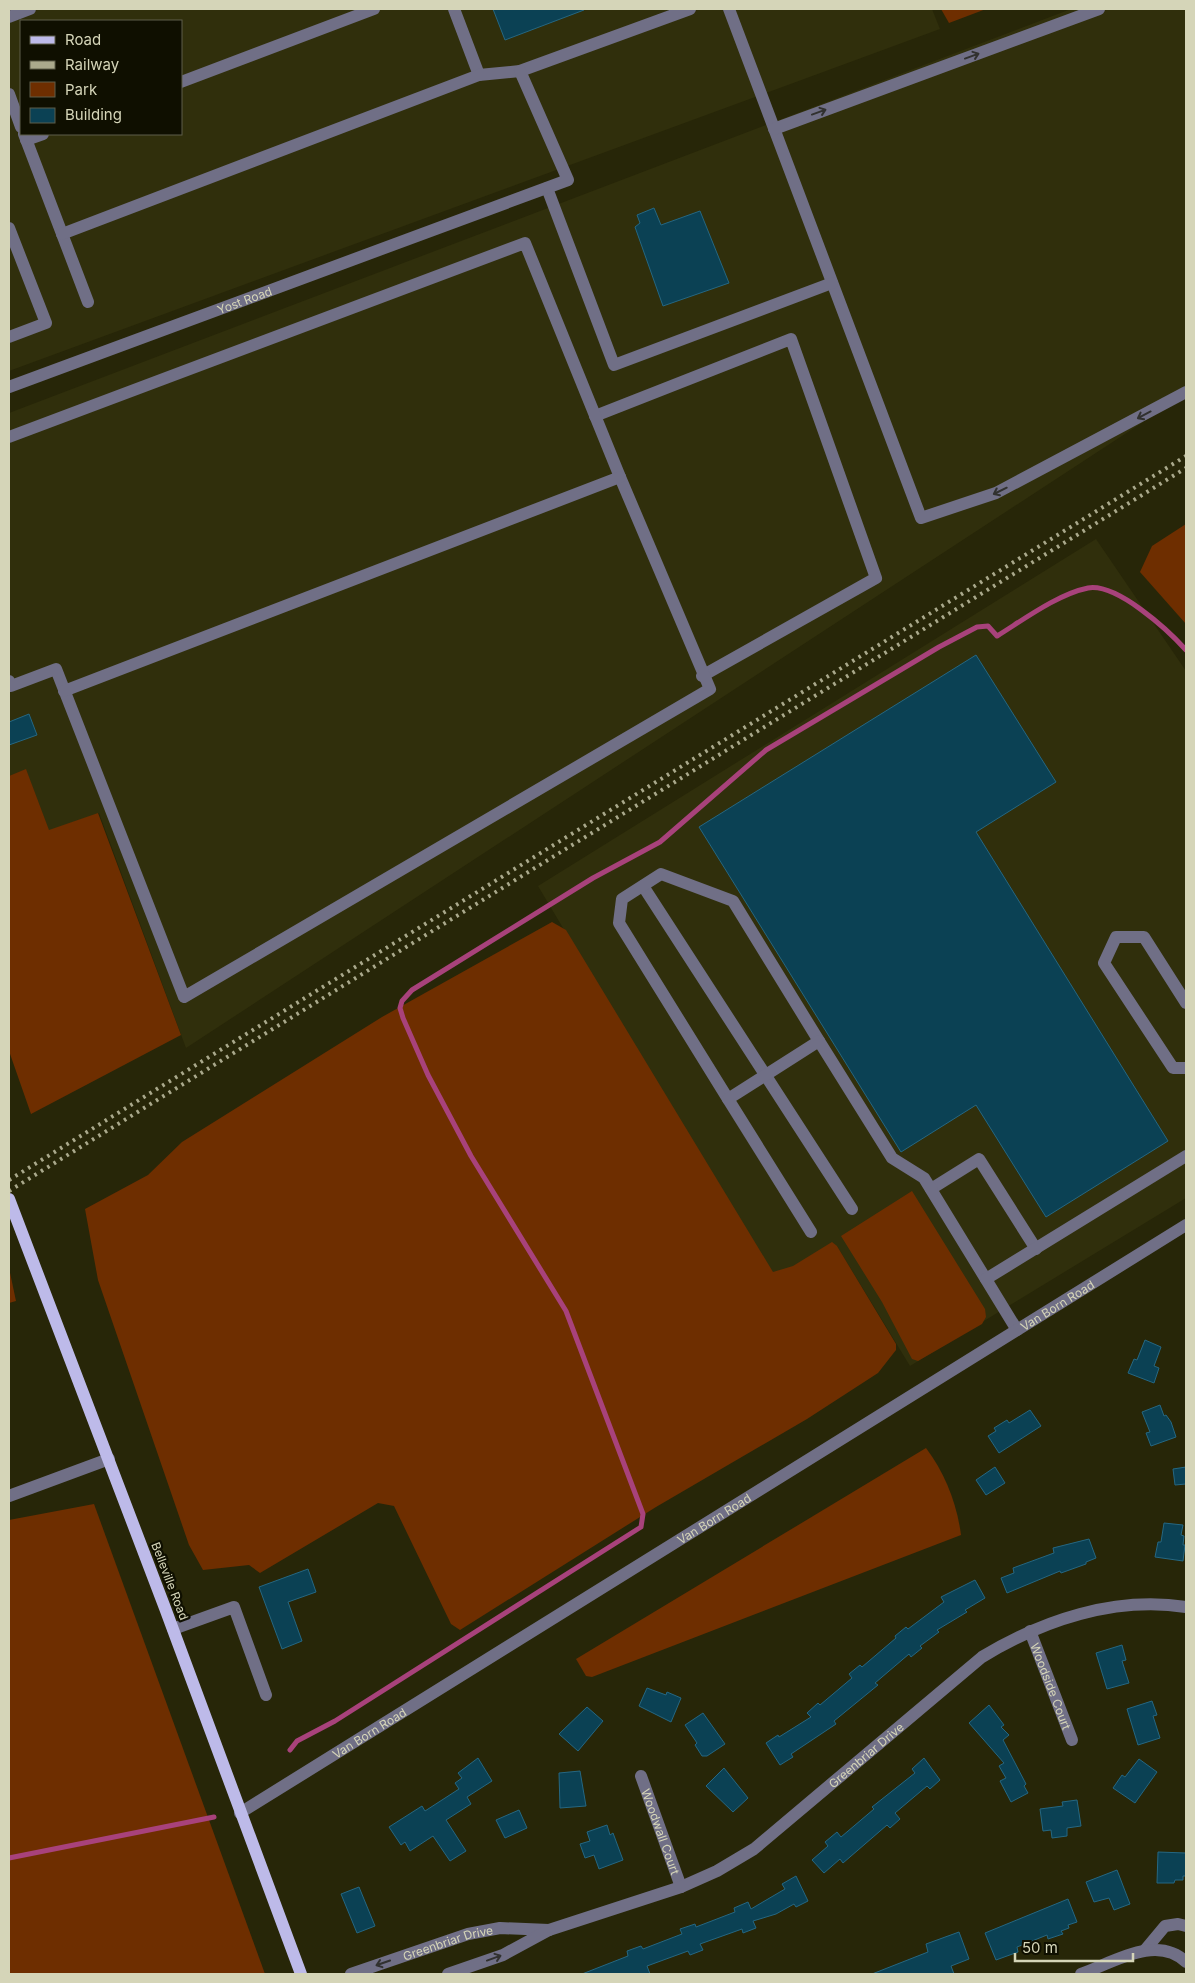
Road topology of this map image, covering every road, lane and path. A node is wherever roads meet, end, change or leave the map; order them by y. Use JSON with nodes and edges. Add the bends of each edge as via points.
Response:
{"nodes":[{"id":1,"x":30,"y":9,"type":"edge"},
{"id":2,"x":374,"y":9,"type":"edge"},
{"id":3,"x":454,"y":9,"type":"edge"},
{"id":4,"x":690,"y":9,"type":"edge"},
{"id":5,"x":729,"y":9,"type":"edge"},
{"id":6,"x":1099,"y":9,"type":"edge"},
{"id":7,"x":9,"y":17,"type":"edge"},
{"id":8,"x":520,"y":71,"type":"junction"},
{"id":9,"x":479,"y":75,"type":"junction"},
{"id":10,"x":182,"y":82,"type":"edge"},
{"id":11,"x":9,"y":94,"type":"edge"},
{"id":12,"x":20,"y":124,"type":"edge"},
{"id":13,"x":774,"y":129,"type":"junction"},
{"id":14,"x":25,"y":137,"type":"edge"},
{"id":15,"x":547,"y":188,"type":"junction"},
{"id":16,"x":9,"y":228,"type":"edge"},
{"id":17,"x":62,"y":234,"type":"junction"},
{"id":18,"x":832,"y":284,"type":"junction"},
{"id":19,"x":88,"y":302,"type":"dead end"},
{"id":20,"x":9,"y":337,"type":"edge"},
{"id":21,"x":9,"y":387,"type":"edge"},
{"id":22,"x":1186,"y":392,"type":"edge"},
{"id":23,"x":595,"y":416,"type":"junction"},
{"id":24,"x":9,"y":436,"type":"edge"},
{"id":25,"x":620,"y":477,"type":"junction"},
{"id":26,"x":702,"y":676,"type":"junction"},
{"id":27,"x":9,"y":681,"type":"edge"},
{"id":28,"x":64,"y":691,"type":"junction"},
{"id":29,"x":643,"y":886,"type":"junction"},
{"id":30,"x":1186,"y":1003,"type":"edge"},
{"id":31,"x":819,"y":1041,"type":"junction"},
{"id":32,"x":1186,"y":1068,"type":"edge"},
{"id":33,"x":765,"y":1076,"type":"junction"},
{"id":34,"x":728,"y":1099,"type":"junction"},
{"id":35,"x":1186,"y":1156,"type":"edge"},
{"id":36,"x":931,"y":1190,"type":"junction"},
{"id":37,"x":9,"y":1199,"type":"edge"},
{"id":38,"x":852,"y":1208,"type":"dead end"},
{"id":39,"x":1186,"y":1225,"type":"edge"},
{"id":40,"x":811,"y":1232,"type":"dead end"},
{"id":41,"x":1036,"y":1249,"type":"junction"},
{"id":42,"x":986,"y":1279,"type":"junction"},
{"id":43,"x":1017,"y":1330,"type":"junction"},
{"id":44,"x":109,"y":1458,"type":"junction"},
{"id":45,"x":9,"y":1496,"type":"edge"},
{"id":46,"x":1186,"y":1607,"type":"edge"},
{"id":47,"x":174,"y":1629,"type":"junction"},
{"id":48,"x":1030,"y":1631,"type":"junction"},
{"id":49,"x":266,"y":1695,"type":"dead end"},
{"id":50,"x":1072,"y":1740,"type":"dead end"},
{"id":51,"x":641,"y":1776,"type":"dead end"},
{"id":52,"x":240,"y":1813,"type":"junction"},
{"id":53,"x":681,"y":1887,"type":"junction"},
{"id":54,"x":1186,"y":1926,"type":"edge"},
{"id":55,"x":549,"y":1930,"type":"junction"},
{"id":56,"x":1145,"y":1950,"type":"junction"},
{"id":57,"x":1186,"y":1962,"type":"edge"},
{"id":58,"x":301,"y":1974,"type":"edge"},
{"id":59,"x":351,"y":1974,"type":"edge"},
{"id":60,"x":448,"y":1974,"type":"edge"},
{"id":61,"x":1081,"y":1974,"type":"edge"}],
"edges":[{"from":1,"to":7,"type":"street"},
{"from":2,"to":10,"type":"street"},
{"from":3,"to":9,"type":"street"},
{"from":4,"to":8,"type":"street"},
{"from":5,"to":13,"type":"street"},
{"from":13,"to":6,"type":"street","one_way":true},
{"from":8,"to":9,"type":"street"},
{"from":8,"to":15,"type":"street","name":"Yost Road","via":[[568,180]]},
{"from":9,"to":17,"type":"street"},
{"from":11,"to":12,"type":"street"},
{"from":13,"to":18,"type":"street"},
{"from":14,"to":17,"type":"street"},
{"from":15,"to":18,"type":"street","via":[[614,365]]},
{"from":15,"to":21,"type":"street","name":"Yost Road"},
{"from":16,"to":20,"type":"street","via":[[46,323]]},
{"from":17,"to":19,"type":"street"},
{"from":22,"to":18,"type":"street","one_way":true,"via":[[996,493],[921,518]]},
{"from":23,"to":24,"type":"street","via":[[525,243]]},
{"from":23,"to":25,"type":"street"},
{"from":23,"to":26,"type":"street","via":[[790,340],[876,578]]},
{"from":25,"to":26,"type":"street"},
{"from":25,"to":28,"type":"street"},
{"from":26,"to":28,"type":"street","via":[[710,689],[184,997]]},
{"from":27,"to":28,"type":"street","via":[[11,686],[56,669]]},
{"from":29,"to":31,"type":"street","via":[[661,874],[733,901]]},
{"from":29,"to":33,"type":"street"},
{"from":29,"to":34,"type":"street","via":[[622,899],[619,923]]},
{"from":30,"to":32,"type":"street","via":[[1144,937],[1116,937],[1104,963],[1172,1068]]},
{"from":31,"to":33,"type":"street"},
{"from":31,"to":36,"type":"street","via":[[892,1158],[924,1178]]},
{"from":33,"to":34,"type":"street"},
{"from":33,"to":38,"type":"street"},
{"from":34,"to":40,"type":"street"},
{"from":35,"to":41,"type":"street"},
{"from":36,"to":41,"type":"street","via":[[979,1159]]},
{"from":36,"to":42,"type":"street"},
{"from":37,"to":44,"type":"main road","name":"Belleville Road"},
{"from":39,"to":43,"type":"street","name":"Van Born Road"},
{"from":41,"to":42,"type":"street"},
{"from":42,"to":43,"type":"street"},
{"from":43,"to":52,"type":"street","name":"Van Born Road"},
{"from":44,"to":45,"type":"street"},
{"from":44,"to":47,"type":"main road","name":"Belleville Road"},
{"from":46,"to":48,"type":"street","name":"Greenbriar Drive","via":[[1151,1603],[1110,1607]]},
{"from":47,"to":49,"type":"street","via":[[234,1607]]},
{"from":47,"to":52,"type":"main road","name":"Belleville Road"},
{"from":48,"to":50,"type":"street","name":"Woodside Court"},
{"from":48,"to":53,"type":"street","name":"Greenbriar Drive","via":[[982,1657],[754,1848],[717,1871]]},
{"from":51,"to":53,"type":"street","name":"Woodwall Court"},
{"from":52,"to":58,"type":"main road","name":"Belleville Road"},
{"from":53,"to":55,"type":"street","name":"Greenbriar Drive"},
{"from":54,"to":56,"type":"street","via":[[1165,1926]]},
{"from":55,"to":59,"type":"street","name":"Greenbriar Drive","one_way":true,"via":[[500,1928],[476,1933]]},
{"from":60,"to":55,"type":"street","name":"Greenbriar Drive","one_way":true,"via":[[503,1955]]},
{"from":56,"to":57,"type":"street","via":[[1168,1950]]},
{"from":56,"to":61,"type":"street"}]}
